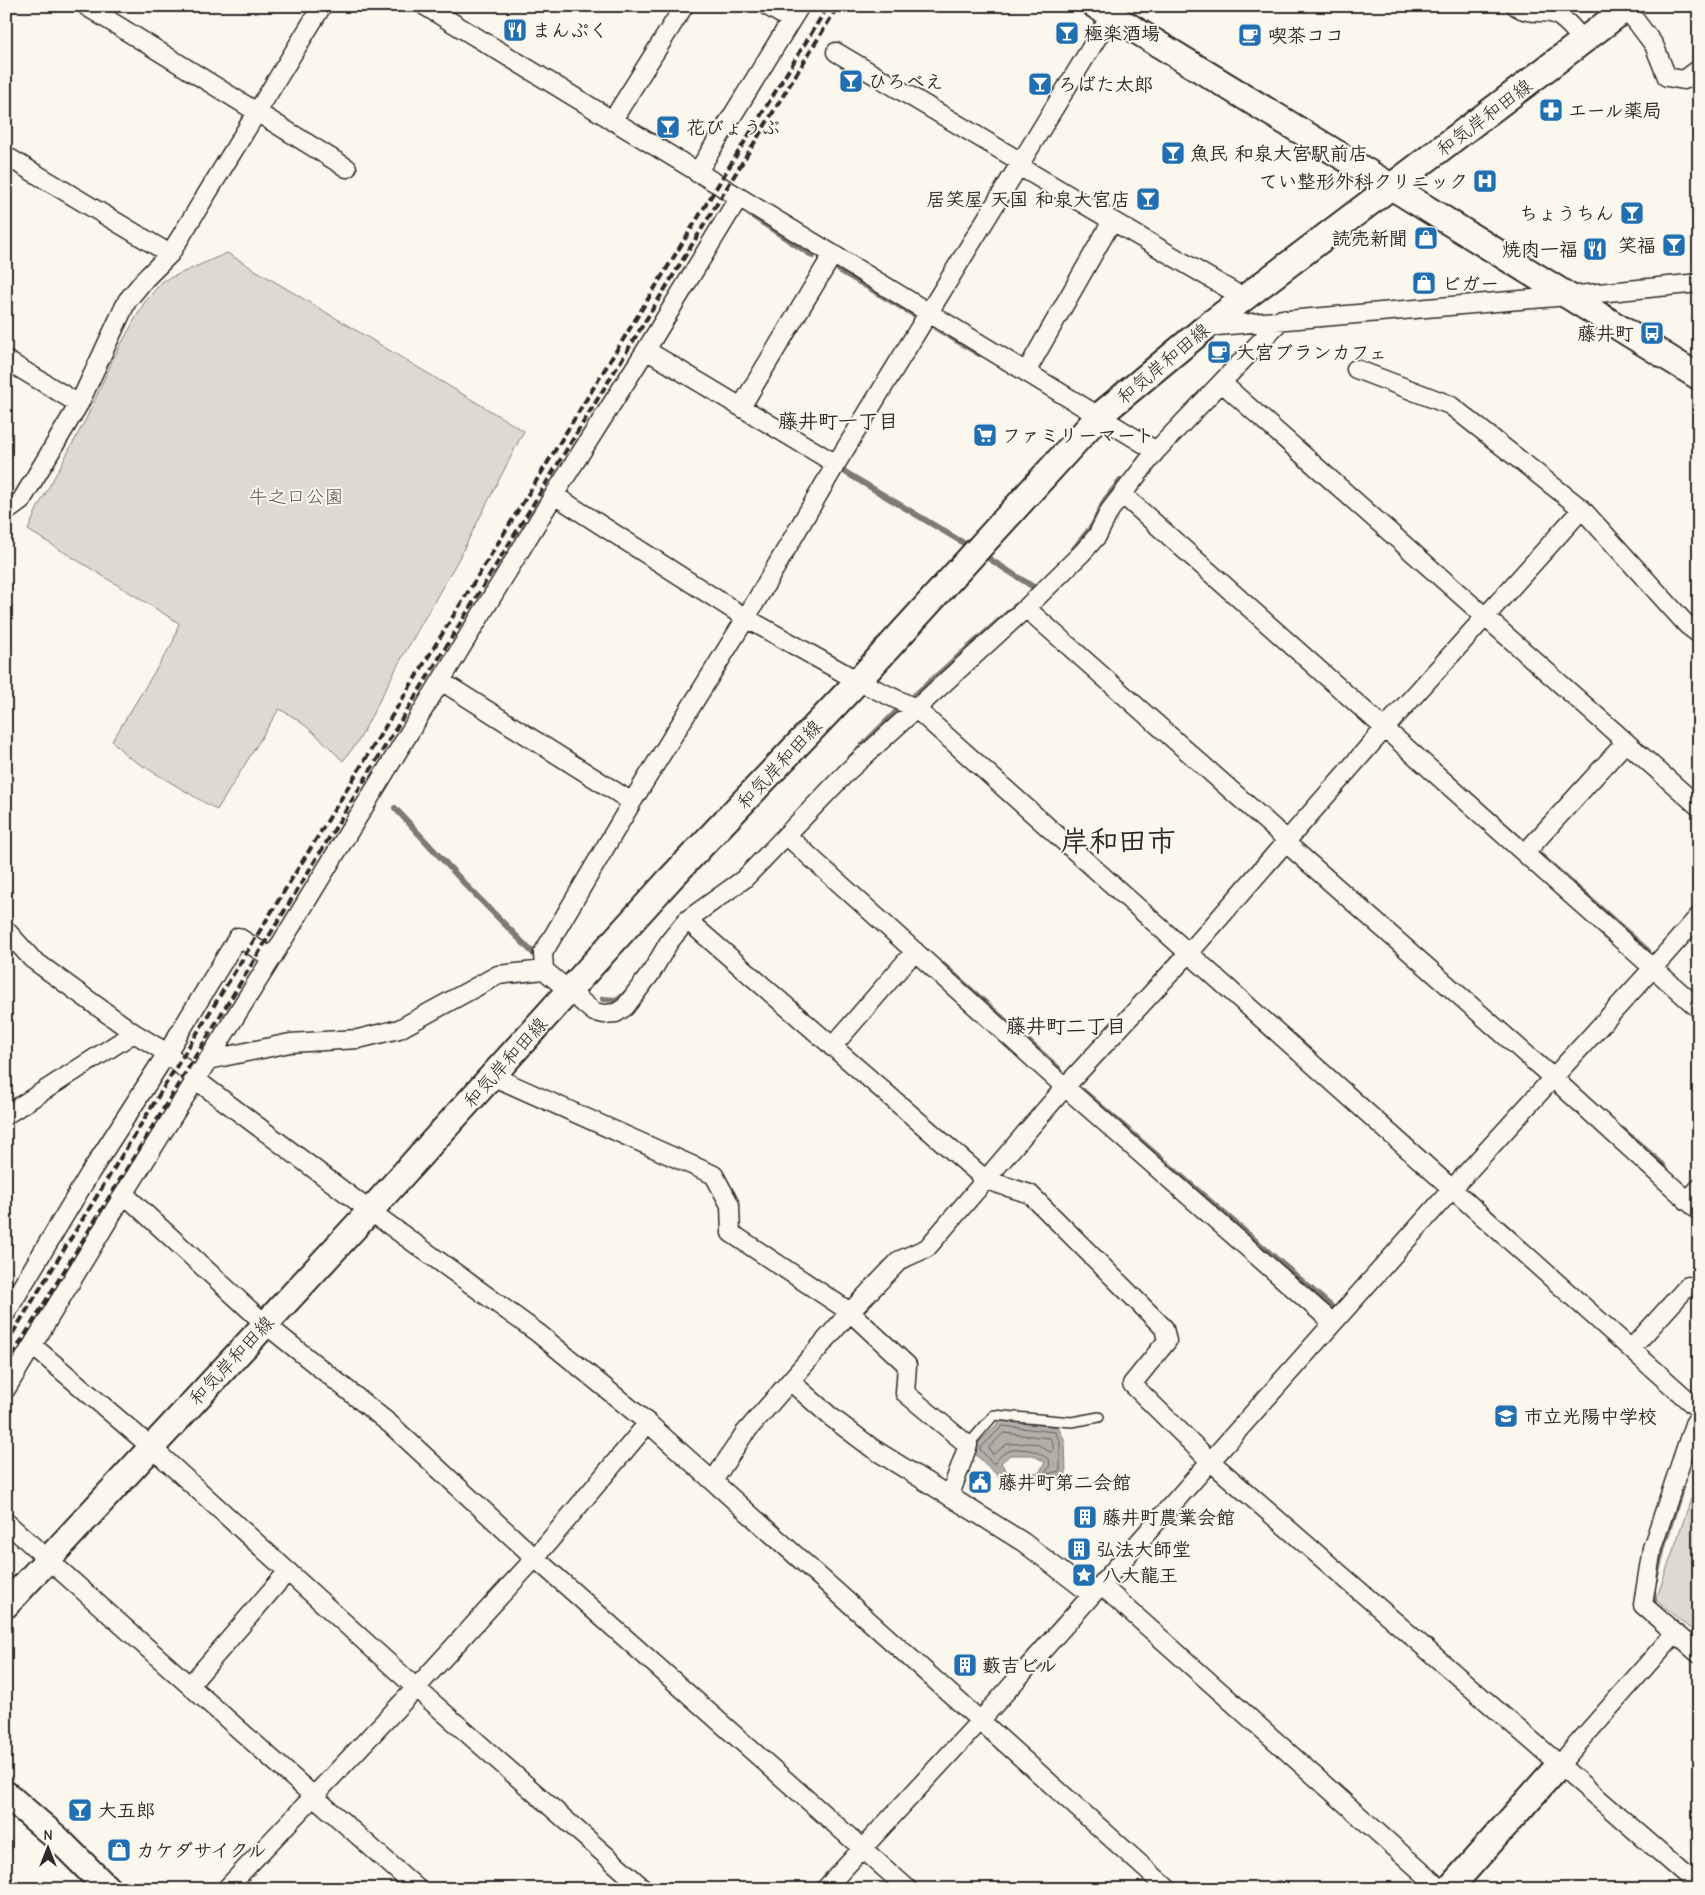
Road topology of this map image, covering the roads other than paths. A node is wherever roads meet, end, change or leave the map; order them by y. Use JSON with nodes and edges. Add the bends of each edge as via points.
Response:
{"nodes":[{"id":1,"x":86,"y":6,"type":"edge"},
{"id":2,"x":322,"y":6,"type":"edge"},
{"id":3,"x":425,"y":6,"type":"edge"},
{"id":4,"x":684,"y":6,"type":"edge"},
{"id":5,"x":766,"y":6,"type":"edge"},
{"id":6,"x":1516,"y":6,"type":"edge"},
{"id":7,"x":1627,"y":7,"type":"edge"},
{"id":8,"x":1108,"y":9,"type":"edge"},
{"id":9,"x":795,"y":13,"type":"edge"},
{"id":10,"x":1584,"y":41,"type":"junction"},
{"id":11,"x":836,"y":52,"type":"dead end"},
{"id":12,"x":1699,"y":69,"type":"edge"},
{"id":13,"x":257,"y":112,"type":"junction"},
{"id":14,"x":612,"y":121,"type":"junction"},
{"id":15,"x":6,"y":156,"type":"edge"},
{"id":16,"x":1020,"y":164,"type":"junction"},
{"id":17,"x":347,"y":168,"type":"dead end"},
{"id":18,"x":697,"y":173,"type":"junction"},
{"id":19,"x":1392,"y":187,"type":"junction"},
{"id":20,"x":739,"y":197,"type":"junction"},
{"id":21,"x":1112,"y":221,"type":"junction"},
{"id":22,"x":170,"y":254,"type":"junction"},
{"id":23,"x":833,"y":254,"type":"junction"},
{"id":24,"x":1699,"y":284,"type":"edge"},
{"id":25,"x":1568,"y":296,"type":"junction"},
{"id":26,"x":1244,"y":298,"type":"junction"},
{"id":27,"x":929,"y":313,"type":"junction"},
{"id":28,"x":1282,"y":319,"type":"junction"},
{"id":29,"x":1206,"y":327,"type":"junction"},
{"id":30,"x":646,"y":350,"type":"junction"},
{"id":31,"x":6,"y":360,"type":"edge"},
{"id":32,"x":1356,"y":369,"type":"dead end"},
{"id":33,"x":1026,"y":372,"type":"junction"},
{"id":34,"x":1699,"y":378,"type":"edge"},
{"id":35,"x":1222,"y":383,"type":"junction"},
{"id":36,"x":79,"y":404,"type":"junction"},
{"id":37,"x":741,"y":407,"type":"junction"},
{"id":38,"x":1099,"y":416,"type":"junction"},
{"id":39,"x":1156,"y":451,"type":"junction"},
{"id":40,"x":836,"y":464,"type":"junction"},
{"id":41,"x":1122,"y":494,"type":"junction"},
{"id":42,"x":554,"y":496,"type":"junction"},
{"id":43,"x":1582,"y":509,"type":"junction"},
{"id":44,"x":6,"y":512,"type":"edge"},
{"id":45,"x":1026,"y":608,"type":"junction"},
{"id":46,"x":1486,"y":616,"type":"junction"},
{"id":47,"x":746,"y":618,"type":"junction"},
{"id":48,"x":1699,"y":634,"type":"edge"},
{"id":49,"x":441,"y":681,"type":"junction"},
{"id":50,"x":858,"y":681,"type":"junction"},
{"id":51,"x":915,"y":708,"type":"junction"},
{"id":52,"x":1385,"y":728,"type":"junction"},
{"id":53,"x":1626,"y":742,"type":"junction"},
{"id":54,"x":632,"y":802,"type":"junction"},
{"id":55,"x":1699,"y":807,"type":"edge"},
{"id":56,"x":786,"y":835,"type":"junction"},
{"id":57,"x":1286,"y":841,"type":"junction"},
{"id":58,"x":1525,"y":854,"type":"junction"},
{"id":59,"x":1699,"y":916,"type":"edge"},
{"id":60,"x":687,"y":920,"type":"junction"},
{"id":61,"x":6,"y":930,"type":"edge"},
{"id":62,"x":915,"y":951,"type":"junction"},
{"id":63,"x":1189,"y":953,"type":"junction"},
{"id":64,"x":272,"y":958,"type":"junction"},
{"id":65,"x":1653,"y":968,"type":"junction"},
{"id":66,"x":544,"y":970,"type":"junction"},
{"id":67,"x":568,"y":992,"type":"junction"},
{"id":68,"x":1699,"y":1009,"type":"edge"},
{"id":69,"x":134,"y":1033,"type":"junction"},
{"id":70,"x":832,"y":1046,"type":"junction"},
{"id":71,"x":166,"y":1054,"type":"junction"},
{"id":72,"x":208,"y":1060,"type":"junction"},
{"id":73,"x":492,"y":1076,"type":"junction"},
{"id":74,"x":1553,"y":1078,"type":"junction"},
{"id":75,"x":196,"y":1080,"type":"junction"},
{"id":76,"x":1065,"y":1087,"type":"junction"},
{"id":77,"x":6,"y":1115,"type":"edge"},
{"id":78,"x":986,"y":1180,"type":"junction"},
{"id":79,"x":1452,"y":1189,"type":"junction"},
{"id":80,"x":124,"y":1194,"type":"junction"},
{"id":81,"x":1695,"y":1200,"type":"edge"},
{"id":82,"x":370,"y":1211,"type":"junction"},
{"id":83,"x":1688,"y":1286,"type":"dead end"},
{"id":84,"x":850,"y":1312,"type":"junction"},
{"id":85,"x":6,"y":1313,"type":"edge"},
{"id":86,"x":1333,"y":1322,"type":"junction"},
{"id":87,"x":266,"y":1324,"type":"junction"},
{"id":88,"x":33,"y":1346,"type":"junction"},
{"id":89,"x":1631,"y":1349,"type":"junction"},
{"id":90,"x":790,"y":1381,"type":"junction"},
{"id":91,"x":6,"y":1390,"type":"edge"},
{"id":92,"x":1699,"y":1410,"type":"edge"},
{"id":93,"x":1699,"y":1416,"type":"edge"},
{"id":94,"x":1099,"y":1417,"type":"dead end"},
{"id":95,"x":648,"y":1423,"type":"junction"},
{"id":96,"x":968,"y":1445,"type":"junction"},
{"id":97,"x":151,"y":1447,"type":"junction"},
{"id":98,"x":1210,"y":1461,"type":"junction"},
{"id":99,"x":713,"y":1481,"type":"junction"},
{"id":100,"x":950,"y":1495,"type":"junction"},
{"id":101,"x":6,"y":1522,"type":"edge"},
{"id":102,"x":535,"y":1558,"type":"junction"},
{"id":103,"x":48,"y":1559,"type":"junction"},
{"id":104,"x":288,"y":1571,"type":"junction"},
{"id":105,"x":1096,"y":1590,"type":"junction"},
{"id":106,"x":6,"y":1605,"type":"edge"},
{"id":107,"x":1674,"y":1633,"type":"junction"},
{"id":108,"x":1699,"y":1654,"type":"edge"},
{"id":109,"x":190,"y":1685,"type":"junction"},
{"id":110,"x":416,"y":1688,"type":"junction"},
{"id":111,"x":980,"y":1721,"type":"junction"},
{"id":112,"x":1560,"y":1764,"type":"junction"},
{"id":113,"x":6,"y":1794,"type":"edge"},
{"id":114,"x":314,"y":1796,"type":"junction"},
{"id":115,"x":862,"y":1847,"type":"junction"},
{"id":116,"x":1699,"y":1886,"type":"edge"},
{"id":117,"x":108,"y":1889,"type":"edge"},
{"id":118,"x":226,"y":1889,"type":"edge"},
{"id":119,"x":418,"y":1889,"type":"edge"},
{"id":120,"x":644,"y":1889,"type":"edge"},
{"id":121,"x":825,"y":1889,"type":"edge"},
{"id":122,"x":908,"y":1889,"type":"edge"},
{"id":123,"x":1168,"y":1889,"type":"edge"},
{"id":124,"x":1440,"y":1889,"type":"edge"},
{"id":125,"x":1449,"y":1889,"type":"edge"}],
"edges":[{"from":1,"to":13,"type":"street"},
{"from":2,"to":13,"type":"street"},
{"from":3,"to":14,"type":"street"},
{"from":4,"to":14,"type":"street"},
{"from":5,"to":9,"type":"street"},
{"from":6,"to":10,"type":"street","via":[[1532,13],[1553,13]]},
{"from":7,"to":10,"type":"main road","name":"和気岸和田線"},
{"from":7,"to":12,"type":"street","via":[[1654,45],[1667,77],[1684,80]]},
{"from":8,"to":16,"type":"street"},
{"from":8,"to":19,"type":"main road"},
{"from":9,"to":18,"type":"street"},
{"from":10,"to":19,"type":"main road","name":"和気岸和田線"},
{"from":11,"to":16,"type":"street"},
{"from":13,"to":17,"type":"street"},
{"from":13,"to":22,"type":"street"},
{"from":14,"to":18,"type":"street"},
{"from":15,"to":22,"type":"street"},
{"from":16,"to":21,"type":"street"},
{"from":16,"to":27,"type":"street"},
{"from":18,"to":20,"type":"street"},
{"from":19,"to":25,"type":"main road"},
{"from":19,"to":26,"type":"main road","name":"和気岸和田線"},
{"from":20,"to":23,"type":"street"},
{"from":20,"to":30,"type":"street"},
{"from":21,"to":26,"type":"street"},
{"from":21,"to":33,"type":"street"},
{"from":22,"to":36,"type":"street","via":[[127,301]]},
{"from":23,"to":27,"type":"street"},
{"from":23,"to":37,"type":"street"},
{"from":24,"to":25,"type":"street"},
{"from":25,"to":28,"type":"street"},
{"from":25,"to":34,"type":"main road"},
{"from":26,"to":29,"type":"main road","name":"和気岸和田線"},
{"from":27,"to":33,"type":"street"},
{"from":27,"to":40,"type":"street"},
{"from":28,"to":29,"type":"street"},
{"from":28,"to":35,"type":"street"},
{"from":29,"to":38,"type":"main road","name":"和気岸和田線"},
{"from":30,"to":37,"type":"street"},
{"from":30,"to":42,"type":"street"},
{"from":31,"to":36,"type":"street"},
{"from":32,"to":43,"type":"street","via":[[1450,405]]},
{"from":33,"to":38,"type":"street"},
{"from":35,"to":39,"type":"street"},
{"from":35,"to":46,"type":"street"},
{"from":36,"to":44,"type":"street","via":[[21,501]]},
{"from":37,"to":40,"type":"street"},
{"from":38,"to":39,"type":"street"},
{"from":38,"to":50,"type":"main road","name":"和気岸和田線"},
{"from":39,"to":41,"type":"street"},
{"from":40,"to":47,"type":"street"},
{"from":41,"to":45,"type":"street","via":[[1097,536]]},
{"from":41,"to":52,"type":"street"},
{"from":42,"to":47,"type":"street"},
{"from":42,"to":49,"type":"street"},
{"from":43,"to":46,"type":"street"},
{"from":43,"to":48,"type":"street","via":[[1687,625]]},
{"from":45,"to":51,"type":"street"},
{"from":45,"to":57,"type":"street"},
{"from":46,"to":52,"type":"street"},
{"from":46,"to":53,"type":"street"},
{"from":47,"to":50,"type":"street"},
{"from":47,"to":54,"type":"street"},
{"from":49,"to":54,"type":"street"},
{"from":49,"to":64,"type":"street"},
{"from":50,"to":51,"type":"street"},
{"from":50,"to":67,"type":"main road","name":"和気岸和田線","via":[[669,880]]},
{"from":51,"to":56,"type":"street","via":[[848,770]]},
{"from":51,"to":63,"type":"street"},
{"from":52,"to":57,"type":"street"},
{"from":52,"to":58,"type":"street"},
{"from":53,"to":55,"type":"street"},
{"from":53,"to":58,"type":"street"},
{"from":54,"to":66,"type":"street","via":[[543,953]]},
{"from":56,"to":60,"type":"street","via":[[744,879]]},
{"from":56,"to":62,"type":"street"},
{"from":57,"to":63,"type":"street"},
{"from":57,"to":74,"type":"street"},
{"from":58,"to":65,"type":"street"},
{"from":59,"to":65,"type":"street"},
{"from":60,"to":67,"type":"street","via":[[669,942],[651,973],[625,1007],[616,1013],[594,1012]]},
{"from":60,"to":70,"type":"street"},
{"from":61,"to":69,"type":"street","via":[[32,959]]},
{"from":62,"to":70,"type":"street"},
{"from":62,"to":76,"type":"street"},
{"from":63,"to":76,"type":"street"},
{"from":63,"to":79,"type":"street"},
{"from":64,"to":71,"type":"street","via":[[238,937]]},
{"from":64,"to":72,"type":"street"},
{"from":65,"to":68,"type":"street"},
{"from":65,"to":74,"type":"street"},
{"from":66,"to":67,"type":"street"},
{"from":66,"to":72,"type":"street","via":[[498,975],[399,1029],[358,1039],[290,1043]]},
{"from":67,"to":73,"type":"main road","name":"和気岸和田線"},
{"from":69,"to":71,"type":"street"},
{"from":69,"to":77,"type":"street"},
{"from":70,"to":78,"type":"street"},
{"from":71,"to":75,"type":"street"},
{"from":71,"to":85,"type":"street"},
{"from":72,"to":75,"type":"street"},
{"from":73,"to":82,"type":"main road","name":"和気岸和田線"},
{"from":73,"to":84,"type":"street","via":[[714,1175],[730,1205],[731,1233]]},
{"from":74,"to":79,"type":"street"},
{"from":74,"to":81,"type":"street"},
{"from":75,"to":80,"type":"street"},
{"from":75,"to":82,"type":"street"},
{"from":76,"to":78,"type":"street"},
{"from":76,"to":86,"type":"street"},
{"from":78,"to":84,"type":"street","via":[[927,1248],[900,1260]]},
{"from":78,"to":98,"type":"street","via":[[1030,1194],[1164,1328],[1167,1341],[1132,1384]]},
{"from":79,"to":86,"type":"street"},
{"from":79,"to":89,"type":"street"},
{"from":80,"to":87,"type":"street"},
{"from":80,"to":88,"type":"street"},
{"from":82,"to":87,"type":"main road","name":"和気岸和田線"},
{"from":82,"to":95,"type":"street","via":[[538,1334]]},
{"from":83,"to":89,"type":"street"},
{"from":84,"to":90,"type":"street"},
{"from":84,"to":96,"type":"street","via":[[906,1365],[905,1392]]},
{"from":86,"to":98,"type":"street"},
{"from":87,"to":97,"type":"main road","name":"和気岸和田線"},
{"from":87,"to":102,"type":"street","via":[[390,1424]]},
{"from":88,"to":91,"type":"street"},
{"from":88,"to":97,"type":"street"},
{"from":89,"to":92,"type":"street"},
{"from":90,"to":99,"type":"street","via":[[744,1434]]},
{"from":90,"to":100,"type":"street","via":[[872,1448]]},
{"from":93,"to":107,"type":"street","via":[[1652,1548],[1643,1605]]},
{"from":94,"to":96,"type":"lane","via":[[1072,1422],[994,1416]]},
{"from":95,"to":99,"type":"street"},
{"from":95,"to":102,"type":"street"},
{"from":96,"to":100,"type":"street"},
{"from":97,"to":103,"type":"main road","name":"和気岸和田線"},
{"from":97,"to":104,"type":"street"},
{"from":98,"to":105,"type":"street"},
{"from":98,"to":112,"type":"street"},
{"from":99,"to":111,"type":"street"},
{"from":100,"to":105,"type":"street"},
{"from":101,"to":103,"type":"street"},
{"from":102,"to":110,"type":"street"},
{"from":102,"to":115,"type":"street"},
{"from":103,"to":106,"type":"main road","name":"和気岸和田線"},
{"from":103,"to":109,"type":"street"},
{"from":104,"to":109,"type":"street"},
{"from":104,"to":110,"type":"street"},
{"from":105,"to":111,"type":"street"},
{"from":105,"to":124,"type":"street"},
{"from":107,"to":108,"type":"street"},
{"from":107,"to":112,"type":"street"},
{"from":109,"to":114,"type":"street"},
{"from":110,"to":114,"type":"street"},
{"from":110,"to":120,"type":"street"},
{"from":111,"to":115,"type":"street"},
{"from":111,"to":123,"type":"street"},
{"from":112,"to":116,"type":"street"},
{"from":112,"to":125,"type":"main road"},
{"from":113,"to":117,"type":"main road","via":[[58,1839]]},
{"from":114,"to":118,"type":"street"},
{"from":114,"to":119,"type":"street"},
{"from":115,"to":121,"type":"street"},
{"from":115,"to":122,"type":"street"}]}
